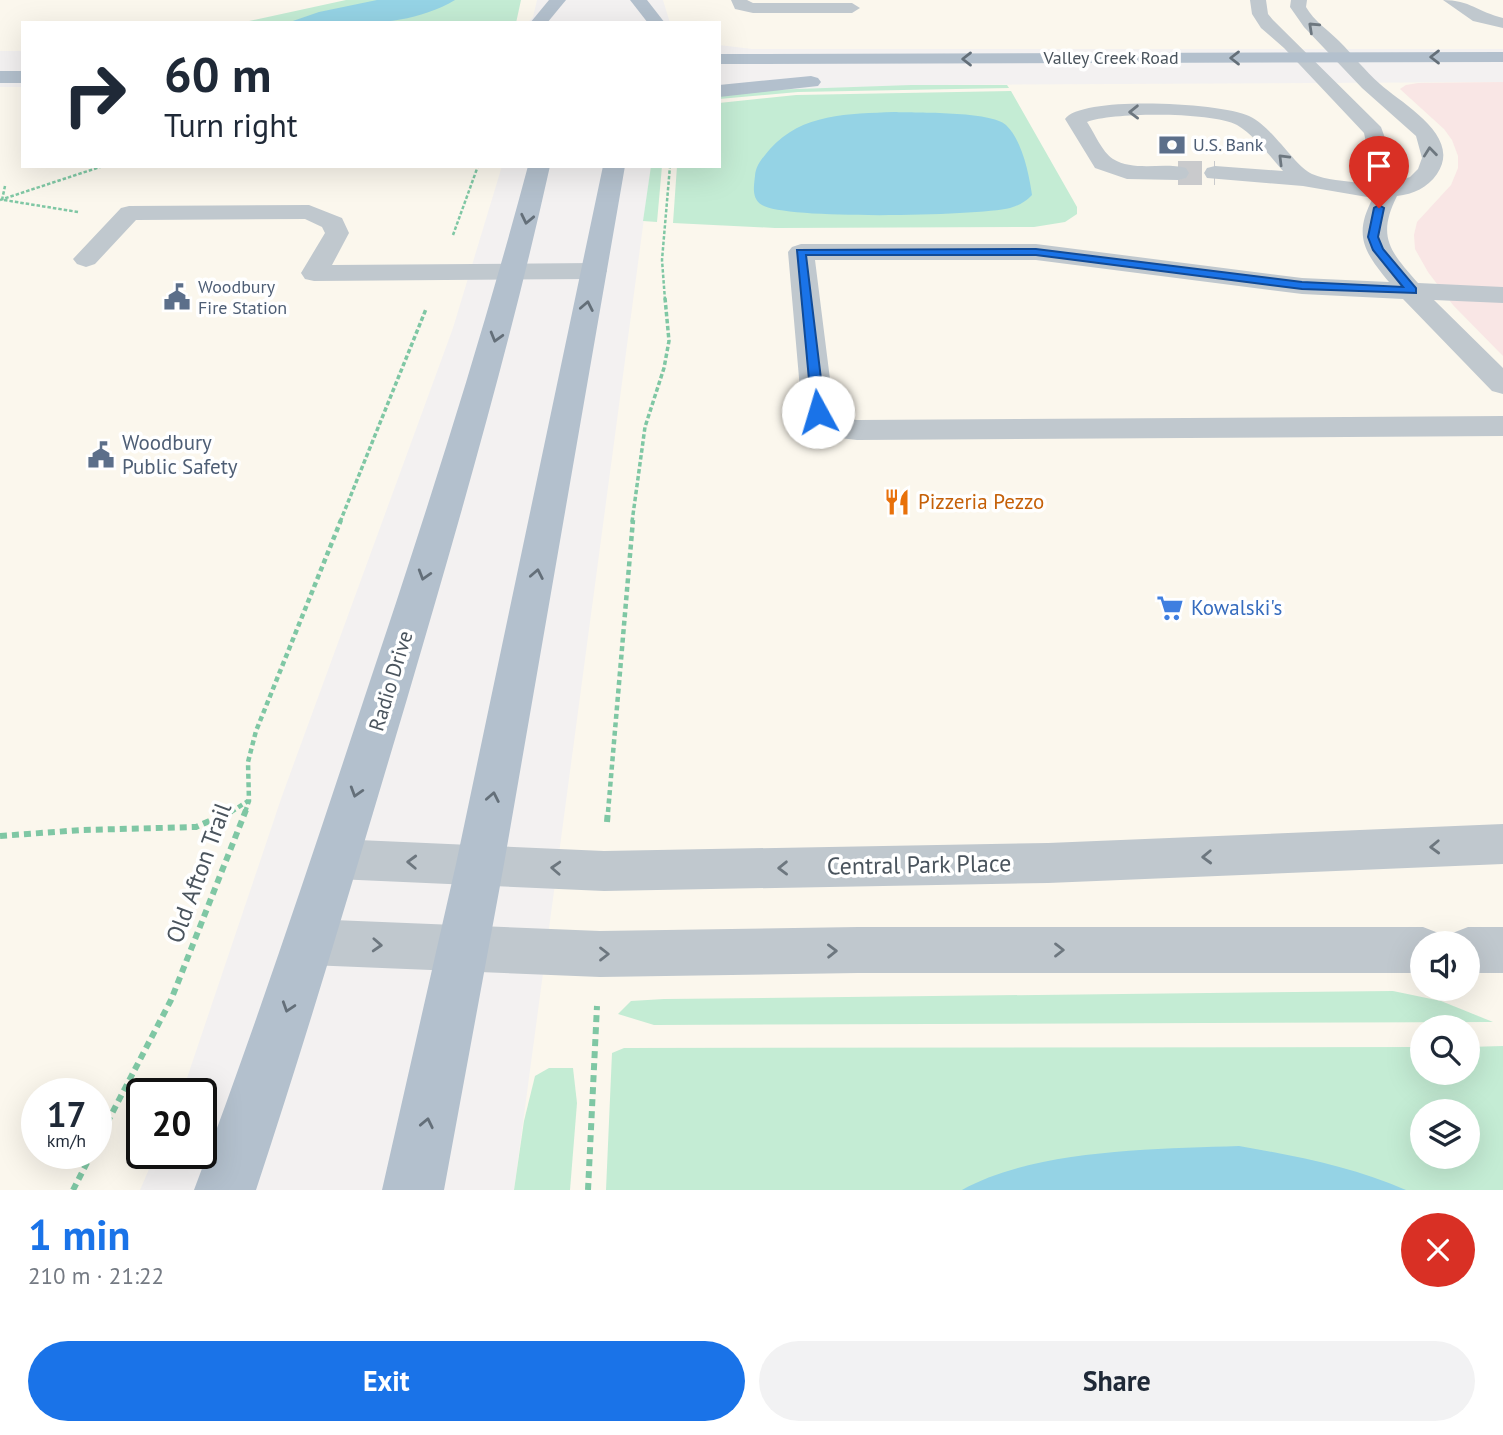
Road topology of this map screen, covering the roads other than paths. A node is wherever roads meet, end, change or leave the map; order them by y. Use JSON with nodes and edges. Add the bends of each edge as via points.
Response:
{"nodes":[{"id":1,"x":558,"y":0,"type":"edge"},
{"id":2,"x":565,"y":0,"type":"edge"},
{"id":3,"x":739,"y":0,"type":"edge"},
{"id":4,"x":1258,"y":0,"type":"edge"},
{"id":5,"x":1299,"y":0,"type":"edge"},
{"id":6,"x":1451,"y":0,"type":"edge"},
{"id":7,"x":631,"y":3,"type":"edge"},
{"id":8,"x":852,"y":8,"type":"dead end"},
{"id":9,"x":540,"y":21,"type":"edge"},
{"id":10,"x":562,"y":21,"type":"edge"},
{"id":11,"x":654,"y":21,"type":"edge"},
{"id":12,"x":1503,"y":23,"type":"edge"},
{"id":13,"x":721,"y":49,"type":"edge"},
{"id":14,"x":1503,"y":57,"type":"edge"},
{"id":15,"x":1303,"y":58,"type":"junction"},
{"id":16,"x":1345,"y":58,"type":"junction"},
{"id":17,"x":721,"y":59,"type":"edge"},
{"id":18,"x":0,"y":60,"type":"edge"},
{"id":19,"x":21,"y":60,"type":"edge"},
{"id":20,"x":864,"y":68,"type":"junction"},
{"id":21,"x":1503,"y":74,"type":"edge"},
{"id":22,"x":888,"y":75,"type":"junction"},
{"id":23,"x":1318,"y":75,"type":"junction"},
{"id":24,"x":1361,"y":75,"type":"junction"},
{"id":25,"x":721,"y":76,"type":"edge"},
{"id":26,"x":0,"y":77,"type":"edge"},
{"id":27,"x":21,"y":77,"type":"edge"},
{"id":28,"x":834,"y":80,"type":"dead end"},
{"id":29,"x":721,"y":91,"type":"edge"},
{"id":30,"x":539,"y":168,"type":"edge"},
{"id":31,"x":614,"y":168,"type":"edge"},
{"id":32,"x":1178,"y":173,"type":"tunnel mouth"},
{"id":33,"x":1215,"y":173,"type":"tunnel mouth"},
{"id":34,"x":1303,"y":180,"type":"junction"},
{"id":35,"x":1387,"y":193,"type":"junction"},
{"id":36,"x":86,"y":259,"type":"dead end"},
{"id":37,"x":514,"y":271,"type":"junction"},
{"id":38,"x":594,"y":271,"type":"junction"},
{"id":39,"x":1412,"y":291,"type":"junction"},
{"id":40,"x":1503,"y":295,"type":"edge"},
{"id":41,"x":1503,"y":385,"type":"edge"},
{"id":42,"x":1503,"y":426,"type":"edge"},
{"id":43,"x":1503,"y":844,"type":"edge"},
{"id":44,"x":336,"y":859,"type":"junction"},
{"id":45,"x":480,"y":864,"type":"junction"},
{"id":46,"x":309,"y":942,"type":"junction"},
{"id":47,"x":463,"y":949,"type":"junction"},
{"id":48,"x":1410,"y":950,"type":"edge"},
{"id":49,"x":1480,"y":950,"type":"edge"},
{"id":50,"x":1503,"y":950,"type":"edge"},
{"id":51,"x":225,"y":1190,"type":"edge"},
{"id":52,"x":413,"y":1190,"type":"edge"}],
"edges":[{"from":1,"to":9,"type":"main road"},
{"from":2,"to":10,"type":"main road"},
{"from":3,"to":8,"type":"street","via":[[741,6],[753,8]]},
{"from":4,"to":15,"type":"street","via":[[1267,24]]},
{"from":16,"to":5,"type":"street","one_way":true,"via":[[1309,24],[1298,8]]},
{"from":6,"to":12,"type":"street","via":[[1479,17]]},
{"from":7,"to":11,"type":"main road"},
{"from":13,"to":20,"type":"main road"},
{"from":14,"to":16,"type":"main road","name":"Valley Creek Road","one_way":true},
{"from":15,"to":16,"type":"main road","name":"Valley Creek Road"},
{"from":15,"to":20,"type":"main road","name":"Valley Creek Road","one_way":true},
{"from":15,"to":23,"type":"street"},
{"from":16,"to":24,"type":"street"},
{"from":17,"to":20,"type":"main road","name":"Valley Creek Road"},
{"from":18,"to":19,"type":"main road"},
{"from":20,"to":22,"type":"main road"},
{"from":21,"to":24,"type":"main road","name":"Valley Creek Road"},
{"from":22,"to":23,"type":"main road","name":"Valley Creek Road"},
{"from":22,"to":25,"type":"main road","name":"Valley Creek Road"},
{"from":23,"to":24,"type":"main road","name":"Valley Creek Road"},
{"from":23,"to":35,"type":"street","via":[[1374,131],[1379,152],[1366,176]]},
{"from":35,"to":24,"type":"street","one_way":true,"via":[[1417,185],[1429,171],[1432,149],[1419,127]]},
{"from":26,"to":27,"type":"main road"},
{"from":28,"to":29,"type":"main road"},
{"from":30,"to":37,"type":"main road","name":"Radio Drive","one_way":true},
{"from":31,"to":38,"type":"main road"},
{"from":34,"to":32,"type":"street","one_way":true,"via":[[1245,121],[1224,114],[1092,113],[1075,119],[1103,163],[1127,172]]},
{"from":33,"to":34,"type":"street"},
{"from":34,"to":35,"type":"street"},
{"from":35,"to":39,"type":"street","via":[[1373,237],[1378,250]]},
{"from":36,"to":37,"type":"street","via":[[129,213],[309,212],[333,223],[337,233],[314,273]]},
{"from":37,"to":38,"type":"street"},
{"from":37,"to":44,"type":"main road","name":"Radio Drive","one_way":true},
{"from":45,"to":38,"type":"main road","one_way":true},
{"from":39,"to":40,"type":"street"},
{"from":39,"to":41,"type":"street"},
{"from":39,"to":42,"type":"street","via":[[1302,286],[1036,252],[801,252],[818,412],[839,428]]},
{"from":43,"to":45,"type":"street","name":"Central Park Place","one_way":true,"via":[[1034,863],[604,870]]},
{"from":45,"to":44,"type":"street","name":"Central Park Place","one_way":true},
{"from":44,"to":46,"type":"main road","name":"Radio Drive"},
{"from":45,"to":47,"type":"main road"},
{"from":46,"to":47,"type":"street","one_way":true},
{"from":46,"to":51,"type":"main road","name":"Radio Drive","one_way":true},
{"from":47,"to":48,"type":"street","one_way":true,"via":[[600,954]]},
{"from":52,"to":47,"type":"main road","one_way":true},
{"from":49,"to":50,"type":"street"}]}
